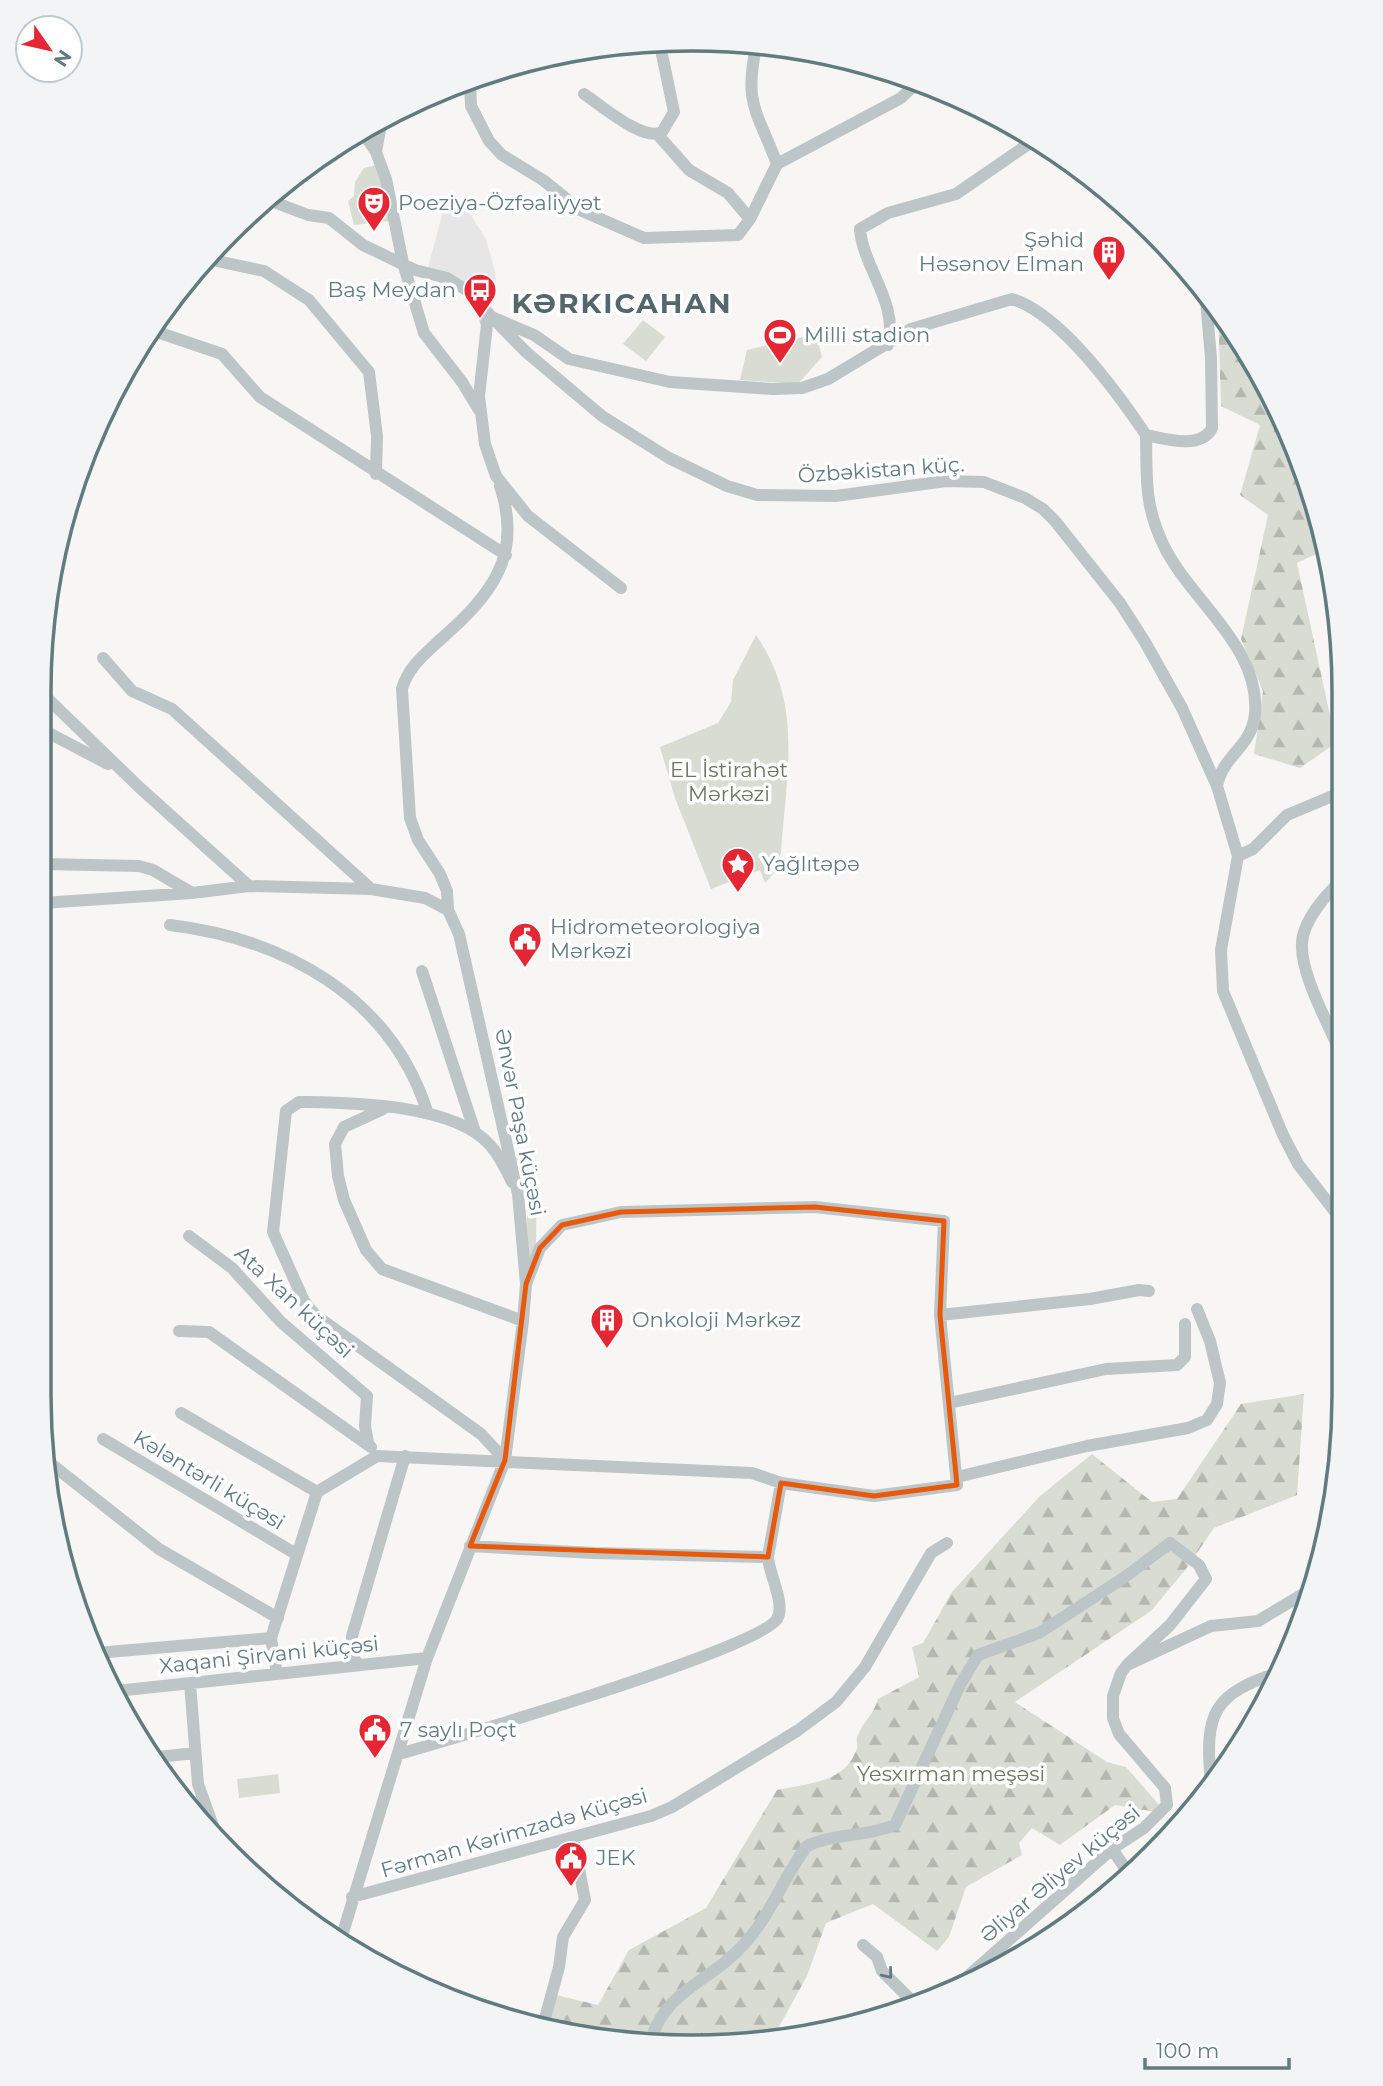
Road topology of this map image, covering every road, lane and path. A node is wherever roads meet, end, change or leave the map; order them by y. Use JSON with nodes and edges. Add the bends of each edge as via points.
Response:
{"nodes":[{"id":1,"x":661,"y":52,"type":"edge"},
{"id":2,"x":755,"y":54,"type":"edge"},
{"id":3,"x":909,"y":90,"type":"edge"},
{"id":4,"x":470,"y":91,"type":"edge"},
{"id":5,"x":584,"y":94,"type":"dead end"},
{"id":6,"x":380,"y":132,"type":"edge"},
{"id":7,"x":658,"y":135,"type":"junction"},
{"id":8,"x":367,"y":140,"type":"edge"},
{"id":9,"x":1026,"y":146,"type":"edge"},
{"id":10,"x":376,"y":152,"type":"junction"},
{"id":11,"x":777,"y":164,"type":"junction"},
{"id":12,"x":276,"y":204,"type":"edge"},
{"id":13,"x":750,"y":219,"type":"junction"},
{"id":14,"x":217,"y":261,"type":"edge"},
{"id":15,"x":403,"y":263,"type":"junction"},
{"id":16,"x":1206,"y":310,"type":"edge"},
{"id":17,"x":489,"y":313,"type":"junction"},
{"id":18,"x":161,"y":333,"type":"edge"},
{"id":19,"x":888,"y":345,"type":"junction"},
{"id":20,"x":482,"y":416,"type":"junction"},
{"id":21,"x":1146,"y":435,"type":"junction"},
{"id":22,"x":376,"y":474,"type":"junction"},
{"id":23,"x":496,"y":476,"type":"junction"},
{"id":24,"x":506,"y":555,"type":"junction"},
{"id":25,"x":621,"y":588,"type":"dead end"},
{"id":26,"x":103,"y":658,"type":"dead end"},
{"id":27,"x":51,"y":702,"type":"edge"},
{"id":28,"x":51,"y":733,"type":"edge"},
{"id":29,"x":123,"y":772,"type":"junction"},
{"id":30,"x":1217,"y":786,"type":"junction"},
{"id":31,"x":1332,"y":796,"type":"edge"},
{"id":32,"x":1238,"y":856,"type":"junction"},
{"id":33,"x":51,"y":864,"type":"edge"},
{"id":34,"x":249,"y":886,"type":"junction"},
{"id":35,"x":371,"y":889,"type":"junction"},
{"id":36,"x":1332,"y":890,"type":"edge"},
{"id":37,"x":192,"y":893,"type":"junction"},
{"id":38,"x":51,"y":902,"type":"edge"},
{"id":39,"x":448,"y":911,"type":"junction"},
{"id":40,"x":170,"y":925,"type":"dead end"},
{"id":41,"x":422,"y":971,"type":"dead end"},
{"id":42,"x":1332,"y":1033,"type":"edge"},
{"id":43,"x":386,"y":1108,"type":"junction"},
{"id":44,"x":427,"y":1111,"type":"junction"},
{"id":45,"x":475,"y":1132,"type":"junction"},
{"id":46,"x":518,"y":1194,"type":"junction"},
{"id":47,"x":1332,"y":1208,"type":"edge"},
{"id":48,"x":189,"y":1236,"type":"dead end"},
{"id":49,"x":526,"y":1284,"type":"junction"},
{"id":50,"x":1149,"y":1292,"type":"dead end"},
{"id":51,"x":1197,"y":1309,"type":"dead end"},
{"id":52,"x":940,"y":1315,"type":"junction"},
{"id":53,"x":523,"y":1321,"type":"junction"},
{"id":54,"x":1185,"y":1324,"type":"dead end"},
{"id":55,"x":179,"y":1331,"type":"dead end"},
{"id":56,"x":948,"y":1403,"type":"junction"},
{"id":57,"x":181,"y":1413,"type":"dead end"},
{"id":58,"x":103,"y":1439,"type":"dead end"},
{"id":59,"x":368,"y":1443,"type":"junction"},
{"id":60,"x":377,"y":1456,"type":"junction"},
{"id":61,"x":405,"y":1456,"type":"junction"},
{"id":62,"x":505,"y":1460,"type":"junction"},
{"id":63,"x":55,"y":1467,"type":"edge"},
{"id":64,"x":957,"y":1477,"type":"junction"},
{"id":65,"x":781,"y":1483,"type":"junction"},
{"id":66,"x":317,"y":1492,"type":"junction"},
{"id":67,"x":947,"y":1543,"type":"dead end"},
{"id":68,"x":470,"y":1546,"type":"junction"},
{"id":69,"x":296,"y":1554,"type":"junction"},
{"id":70,"x":768,"y":1557,"type":"junction"},
{"id":71,"x":1299,"y":1597,"type":"edge"},
{"id":72,"x":278,"y":1618,"type":"junction"},
{"id":73,"x":271,"y":1638,"type":"junction"},
{"id":74,"x":105,"y":1652,"type":"edge"},
{"id":75,"x":427,"y":1658,"type":"junction"},
{"id":76,"x":358,"y":1664,"type":"junction"},
{"id":77,"x":1127,"y":1665,"type":"junction"},
{"id":78,"x":277,"y":1674,"type":"junction"},
{"id":79,"x":1267,"y":1676,"type":"edge"},
{"id":80,"x":190,"y":1683,"type":"junction"},
{"id":81,"x":124,"y":1690,"type":"edge"},
{"id":82,"x":195,"y":1753,"type":"junction"},
{"id":83,"x":398,"y":1754,"type":"junction"},
{"id":84,"x":163,"y":1756,"type":"edge"},
{"id":85,"x":1211,"y":1770,"type":"edge"},
{"id":86,"x":210,"y":1817,"type":"edge"},
{"id":87,"x":573,"y":1838,"type":"junction"},
{"id":88,"x":1112,"y":1849,"type":"junction"},
{"id":89,"x":1124,"y":1867,"type":"edge"},
{"id":90,"x":352,"y":1897,"type":"junction"},
{"id":91,"x":343,"y":1932,"type":"edge"},
{"id":92,"x":863,"y":1945,"type":"dead end"},
{"id":93,"x":978,"y":1968,"type":"edge"},
{"id":94,"x":908,"y":1997,"type":"edge"},
{"id":95,"x":545,"y":2018,"type":"edge"},
{"id":96,"x":652,"y":2034,"type":"edge"}],
"edges":[{"from":1,"to":7,"type":"street","via":[[674,112]]},
{"from":2,"to":11,"type":"street","via":[[750,99]]},
{"from":3,"to":11,"type":"street"},
{"from":4,"to":13,"type":"street","via":[[471,106],[489,141],[580,210],[644,238],[738,235]]},
{"from":5,"to":7,"type":"street","via":[[627,124]]},
{"from":6,"to":10,"type":"street"},
{"from":7,"to":13,"type":"street","via":[[689,170],[728,193]]},
{"from":8,"to":10,"type":"street"},
{"from":9,"to":19,"type":"street","via":[[957,194],[888,213],[860,229],[882,288],[891,333]]},
{"from":10,"to":15,"type":"street"},
{"from":11,"to":13,"type":"street"},
{"from":12,"to":15,"type":"street","name":"Özbəkistan küç.","via":[[329,218],[363,245]]},
{"from":14,"to":22,"type":"street","via":[[264,271],[309,300],[369,372],[377,436]]},
{"from":15,"to":17,"type":"street","name":"Özbəkistan küç.","via":[[461,284]]},
{"from":15,"to":20,"type":"street","via":[[424,333]]},
{"from":16,"to":21,"type":"street","via":[[1212,413],[1208,436],[1188,441]]},
{"from":17,"to":19,"type":"street","via":[[569,359],[670,382],[802,388]]},
{"from":17,"to":20,"type":"street","via":[[479,396]]},
{"from":17,"to":30,"type":"street","name":"Özbəkistan küç.","via":[[526,352],[602,416],[669,458],[727,486],[757,495],[836,496],[922,483],[984,482],[1043,509],[1120,603],[1182,708]]},
{"from":18,"to":22,"type":"street","via":[[222,354],[260,397]]},
{"from":19,"to":21,"type":"street","via":[[911,329],[1012,299],[1024,303],[1042,314],[1089,361]]},
{"from":20,"to":23,"type":"street"},
{"from":21,"to":30,"type":"street","via":[[1147,506],[1164,547],[1239,652],[1250,675],[1255,712],[1248,739],[1224,764]]},
{"from":22,"to":24,"type":"street"},
{"from":23,"to":24,"type":"street","via":[[507,507],[510,536]]},
{"from":23,"to":25,"type":"street","via":[[527,516]]},
{"from":24,"to":39,"type":"street","name":"Ənvər Paşa küçəsi","via":[[473,608],[405,676],[402,689],[410,818],[447,891]]},
{"from":26,"to":35,"type":"street","via":[[132,691],[172,709]]},
{"from":27,"to":29,"type":"street"},
{"from":28,"to":29,"type":"street"},
{"from":29,"to":34,"type":"street"},
{"from":30,"to":32,"type":"street","name":"Özbəkistan küç."},
{"from":31,"to":32,"type":"street","via":[[1287,815],[1253,849]]},
{"from":32,"to":47,"type":"street","name":"Özbəkistan küç.","via":[[1221,950],[1223,991],[1283,1135],[1298,1164]]},
{"from":33,"to":37,"type":"street","via":[[139,866]]},
{"from":34,"to":35,"type":"street"},
{"from":34,"to":37,"type":"street"},
{"from":35,"to":39,"type":"street","via":[[425,898]]},
{"from":36,"to":42,"type":"street","via":[[1302,940],[1311,981]]},
{"from":37,"to":38,"type":"street"},
{"from":39,"to":46,"type":"street","name":"Ənvər Paşa küçəsi","via":[[470,975]]},
{"from":40,"to":44,"type":"street","via":[[273,951],[323,975],[384,1032],[411,1071]]},
{"from":41,"to":45,"type":"street"},
{"from":43,"to":44,"type":"street"},
{"from":43,"to":53,"type":"street","via":[[344,1127],[335,1144],[344,1200],[366,1250],[382,1269]]},
{"from":43,"to":62,"type":"street","via":[[299,1102],[286,1111],[274,1232],[304,1301],[315,1315],[481,1434]]},
{"from":44,"to":45,"type":"street"},
{"from":45,"to":46,"type":"street","via":[[490,1144]]},
{"from":46,"to":49,"type":"street","name":"Ənvər Paşa küçəsi"},
{"from":48,"to":59,"type":"street","name":"Ata Xan küçəsi","via":[[232,1268],[281,1322],[367,1396]]},
{"from":49,"to":52,"type":"street","via":[[540,1248],[562,1224],[621,1212],[815,1207],[944,1221]]},
{"from":49,"to":53,"type":"street","name":"Ənvər Paşa küçəsi"},
{"from":50,"to":52,"type":"street"},
{"from":51,"to":64,"type":"street","via":[[1220,1383],[1217,1404],[1207,1420],[1188,1428]]},
{"from":52,"to":56,"type":"street"},
{"from":53,"to":62,"type":"street","name":"Ənvər Paşa küçəsi"},
{"from":54,"to":56,"type":"street","via":[[1185,1357],[1177,1364],[1106,1369]]},
{"from":55,"to":59,"type":"street","via":[[209,1332]]},
{"from":56,"to":64,"type":"street"},
{"from":57,"to":66,"type":"street"},
{"from":58,"to":69,"type":"street","name":"Kələntərli küçəsi"},
{"from":59,"to":60,"type":"street"},
{"from":60,"to":61,"type":"street"},
{"from":60,"to":66,"type":"street"},
{"from":61,"to":62,"type":"street"},
{"from":61,"to":76,"type":"street","via":[[352,1636],[352,1657]]},
{"from":62,"to":65,"type":"street","via":[[752,1473]]},
{"from":62,"to":68,"type":"street","name":"Ənvər Paşa küçəsi"},
{"from":63,"to":72,"type":"street","via":[[159,1549]]},
{"from":64,"to":65,"type":"street","via":[[957,1485],[874,1496]]},
{"from":65,"to":70,"type":"street"},
{"from":66,"to":69,"type":"street"},
{"from":67,"to":87,"type":"street","name":"Fərman Kərimzadə Küçəsi","via":[[931,1553],[864,1667],[822,1715],[671,1807]]},
{"from":68,"to":70,"type":"street"},
{"from":68,"to":75,"type":"street","name":"Ənvər Paşa küçəsi"},
{"from":69,"to":72,"type":"street"},
{"from":70,"to":83,"type":"street","via":[[780,1610],[777,1619],[760,1633],[694,1661]]},
{"from":71,"to":77,"type":"street","via":[[1258,1621],[1211,1626]]},
{"from":72,"to":73,"type":"street"},
{"from":73,"to":74,"type":"street"},
{"from":73,"to":78,"type":"street"},
{"from":75,"to":76,"type":"street","name":"Xaqani Şirvani küçəsi"},
{"from":75,"to":83,"type":"street","name":"Ənvər Paşa küçəsi"},
{"from":76,"to":78,"type":"street","name":"Xaqani Şirvani küçəsi"},
{"from":77,"to":88,"type":"street","name":"Əliyar Əliyev küçəsi","via":[[1116,1684],[1113,1718],[1119,1734],[1165,1788],[1167,1805],[1144,1828]]},
{"from":77,"to":96,"type":"street","via":[[1170,1625],[1206,1579],[1199,1565],[1170,1543],[1039,1633],[978,1655],[895,1825],[874,1834],[807,1846],[749,1940],[665,2008]]},
{"from":78,"to":80,"type":"street","name":"Xaqani Şirvani küçəsi"},
{"from":79,"to":85,"type":"street","via":[[1244,1683],[1218,1709],[1209,1725]]},
{"from":80,"to":81,"type":"street","name":"Xaqani Şirvani küçəsi"},
{"from":80,"to":82,"type":"street"},
{"from":82,"to":84,"type":"street"},
{"from":82,"to":86,"type":"street","via":[[198,1784]]},
{"from":83,"to":90,"type":"street","name":"Ənvər Paşa küçəsi"},
{"from":87,"to":90,"type":"street","name":"Fərman Kərimzadə Küçəsi"},
{"from":87,"to":95,"type":"street","via":[[585,1900],[563,1937]]},
{"from":88,"to":89,"type":"street"},
{"from":88,"to":93,"type":"street","name":"Əliyar Əliyev küçəsi"},
{"from":90,"to":91,"type":"street","name":"Ənvər Paşa küçəsi"},
{"from":92,"to":94,"type":"street","one_way":true}]}
